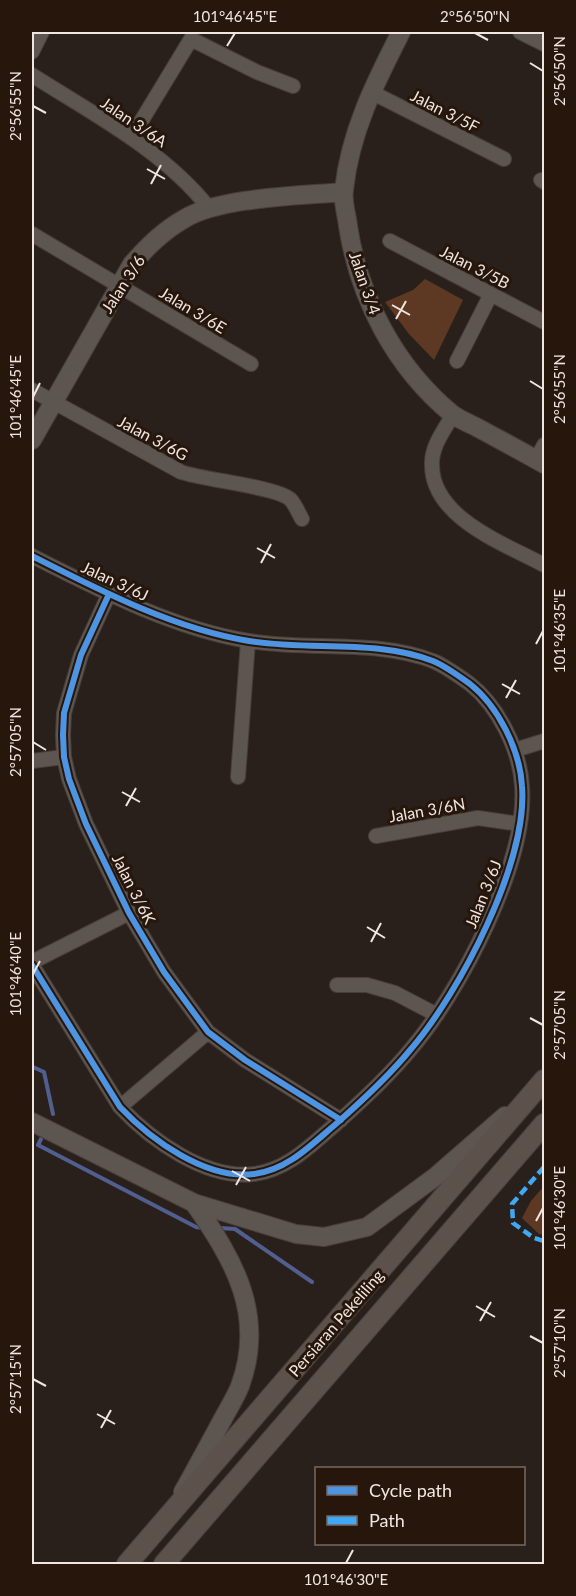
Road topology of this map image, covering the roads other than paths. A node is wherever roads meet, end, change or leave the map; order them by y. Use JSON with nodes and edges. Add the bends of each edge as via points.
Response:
{"nodes":[{"id":1,"x":42,"y":32,"type":"edge"},
{"id":2,"x":401,"y":32,"type":"edge"},
{"id":3,"x":520,"y":32,"type":"edge"},
{"id":4,"x":544,"y":44,"type":"edge"},
{"id":5,"x":32,"y":52,"type":"edge"},
{"id":6,"x":32,"y":75,"type":"edge"},
{"id":7,"x":293,"y":86,"type":"dead end"},
{"id":8,"x":370,"y":92,"type":"junction"},
{"id":9,"x":131,"y":138,"type":"junction"},
{"id":10,"x":504,"y":159,"type":"dead end"},
{"id":11,"x":343,"y":192,"type":"junction"},
{"id":12,"x":209,"y":208,"type":"junction"},
{"id":13,"x":32,"y":234,"type":"edge"},
{"id":14,"x":390,"y":241,"type":"dead end"},
{"id":15,"x":119,"y":285,"type":"junction"},
{"id":16,"x":491,"y":294,"type":"junction"},
{"id":17,"x":544,"y":322,"type":"edge"},
{"id":18,"x":457,"y":361,"type":"dead end"},
{"id":19,"x":251,"y":364,"type":"dead end"},
{"id":20,"x":32,"y":390,"type":"edge"},
{"id":21,"x":53,"y":403,"type":"junction"},
{"id":22,"x":453,"y":415,"type":"junction"},
{"id":23,"x":32,"y":440,"type":"edge"},
{"id":24,"x":542,"y":456,"type":"edge"},
{"id":25,"x":302,"y":519,"type":"dead end"},
{"id":26,"x":32,"y":556,"type":"edge"},
{"id":27,"x":544,"y":565,"type":"edge"},
{"id":28,"x":109,"y":594,"type":"junction"},
{"id":29,"x":248,"y":641,"type":"junction"},
{"id":30,"x":544,"y":741,"type":"edge"},
{"id":31,"x":514,"y":750,"type":"junction"},
{"id":32,"x":64,"y":757,"type":"junction"},
{"id":33,"x":32,"y":761,"type":"edge"},
{"id":34,"x":238,"y":777,"type":"dead end"},
{"id":35,"x":520,"y":824,"type":"junction"},
{"id":36,"x":376,"y":836,"type":"dead end"},
{"id":37,"x":129,"y":913,"type":"junction"},
{"id":38,"x":32,"y":964,"type":"edge"},
{"id":39,"x":337,"y":985,"type":"dead end"},
{"id":40,"x":437,"y":1015,"type":"junction"},
{"id":41,"x":208,"y":1032,"type":"junction"},
{"id":42,"x":543,"y":1082,"type":"edge"},
{"id":43,"x":120,"y":1107,"type":"junction"},
{"id":44,"x":340,"y":1120,"type":"junction"},
{"id":45,"x":32,"y":1122,"type":"edge"},
{"id":46,"x":544,"y":1124,"type":"edge"},
{"id":47,"x":194,"y":1203,"type":"junction"},
{"id":48,"x":169,"y":1517,"type":"junction"},
{"id":49,"x":127,"y":1564,"type":"edge"},
{"id":50,"x":164,"y":1564,"type":"edge"}],
"edges":[{"from":1,"to":5,"type":"street"},
{"from":2,"to":8,"type":"street","name":"Jalan 3/4"},
{"from":3,"to":4,"type":"street"},
{"from":6,"to":9,"type":"street","name":"Jalan 3/6A"},
{"from":7,"to":9,"type":"street","via":[[191,39]]},
{"from":8,"to":10,"type":"street","name":"Jalan 3/5F"},
{"from":8,"to":11,"type":"street","name":"Jalan 3/4","via":[[355,135]]},
{"from":9,"to":12,"type":"street","name":"Jalan 3/6A","via":[[194,189]]},
{"from":11,"to":12,"type":"street","name":"Jalan 3/6"},
{"from":11,"to":22,"type":"street","name":"Jalan 3/4","via":[[359,274],[370,306],[404,362]]},
{"from":12,"to":15,"type":"street","name":"Jalan 3/6","via":[[186,218],[149,245]]},
{"from":13,"to":15,"type":"street","name":"Jalan 3/6E"},
{"from":14,"to":16,"type":"street","name":"Jalan 3/5B"},
{"from":15,"to":19,"type":"street","name":"Jalan 3/6E"},
{"from":15,"to":21,"type":"street","name":"Jalan 3/6"},
{"from":16,"to":17,"type":"street","name":"Jalan 3/5B"},
{"from":16,"to":18,"type":"street"},
{"from":20,"to":21,"type":"street","name":"Jalan 3/6G"},
{"from":21,"to":23,"type":"street","name":"Jalan 3/6"},
{"from":21,"to":25,"type":"street","name":"Jalan 3/6G","via":[[181,472],[285,495]]},
{"from":22,"to":24,"type":"street","name":"Jalan 3/4"},
{"from":22,"to":27,"type":"street","via":[[438,440],[431,464],[435,486],[447,506],[468,524]]},
{"from":26,"to":28,"type":"street","name":"Jalan 3/6J"},
{"from":28,"to":29,"type":"street","name":"Jalan 3/6J","via":[[149,612]]},
{"from":28,"to":32,"type":"street","name":"Jalan 3/6K","via":[[71,683],[64,712]]},
{"from":29,"to":31,"type":"street","name":"Jalan 3/6J","via":[[389,650],[435,662],[472,685],[500,717]]},
{"from":29,"to":34,"type":"street"},
{"from":30,"to":31,"type":"street"},
{"from":31,"to":35,"type":"street","name":"Jalan 3/6J","via":[[522,785]]},
{"from":32,"to":33,"type":"street"},
{"from":32,"to":37,"type":"street","name":"Jalan 3/6K","via":[[86,824]]},
{"from":35,"to":36,"type":"street","name":"Jalan 3/6N","via":[[478,818]]},
{"from":35,"to":40,"type":"street","name":"Jalan 3/6J","via":[[498,898],[478,943]]},
{"from":37,"to":38,"type":"street"},
{"from":37,"to":41,"type":"street","name":"Jalan 3/6K","via":[[164,972]]},
{"from":38,"to":43,"type":"street","name":"Jalan 3/6J"},
{"from":39,"to":40,"type":"street","via":[[367,985],[395,993]]},
{"from":40,"to":44,"type":"street","name":"Jalan 3/6J","via":[[378,1086]]},
{"from":41,"to":43,"type":"street"},
{"from":41,"to":44,"type":"street","name":"Jalan 3/6K"},
{"from":42,"to":47,"type":"street","via":[[435,1177],[367,1227],[324,1237],[296,1234]]},
{"from":42,"to":48,"type":"main road","name":"Persiaran Pekeliling"},
{"from":43,"to":44,"type":"street","name":"Jalan 3/6J","via":[[178,1154],[221,1170],[252,1174],[271,1171],[294,1159]]},
{"from":45,"to":47,"type":"street"},
{"from":46,"to":50,"type":"main road","name":"Persiaran Pekeliling"},
{"from":47,"to":48,"type":"street","via":[[234,1266],[247,1304],[249,1352],[240,1387]]},
{"from":48,"to":49,"type":"main road","name":"Persiaran Pekeliling"}]}
